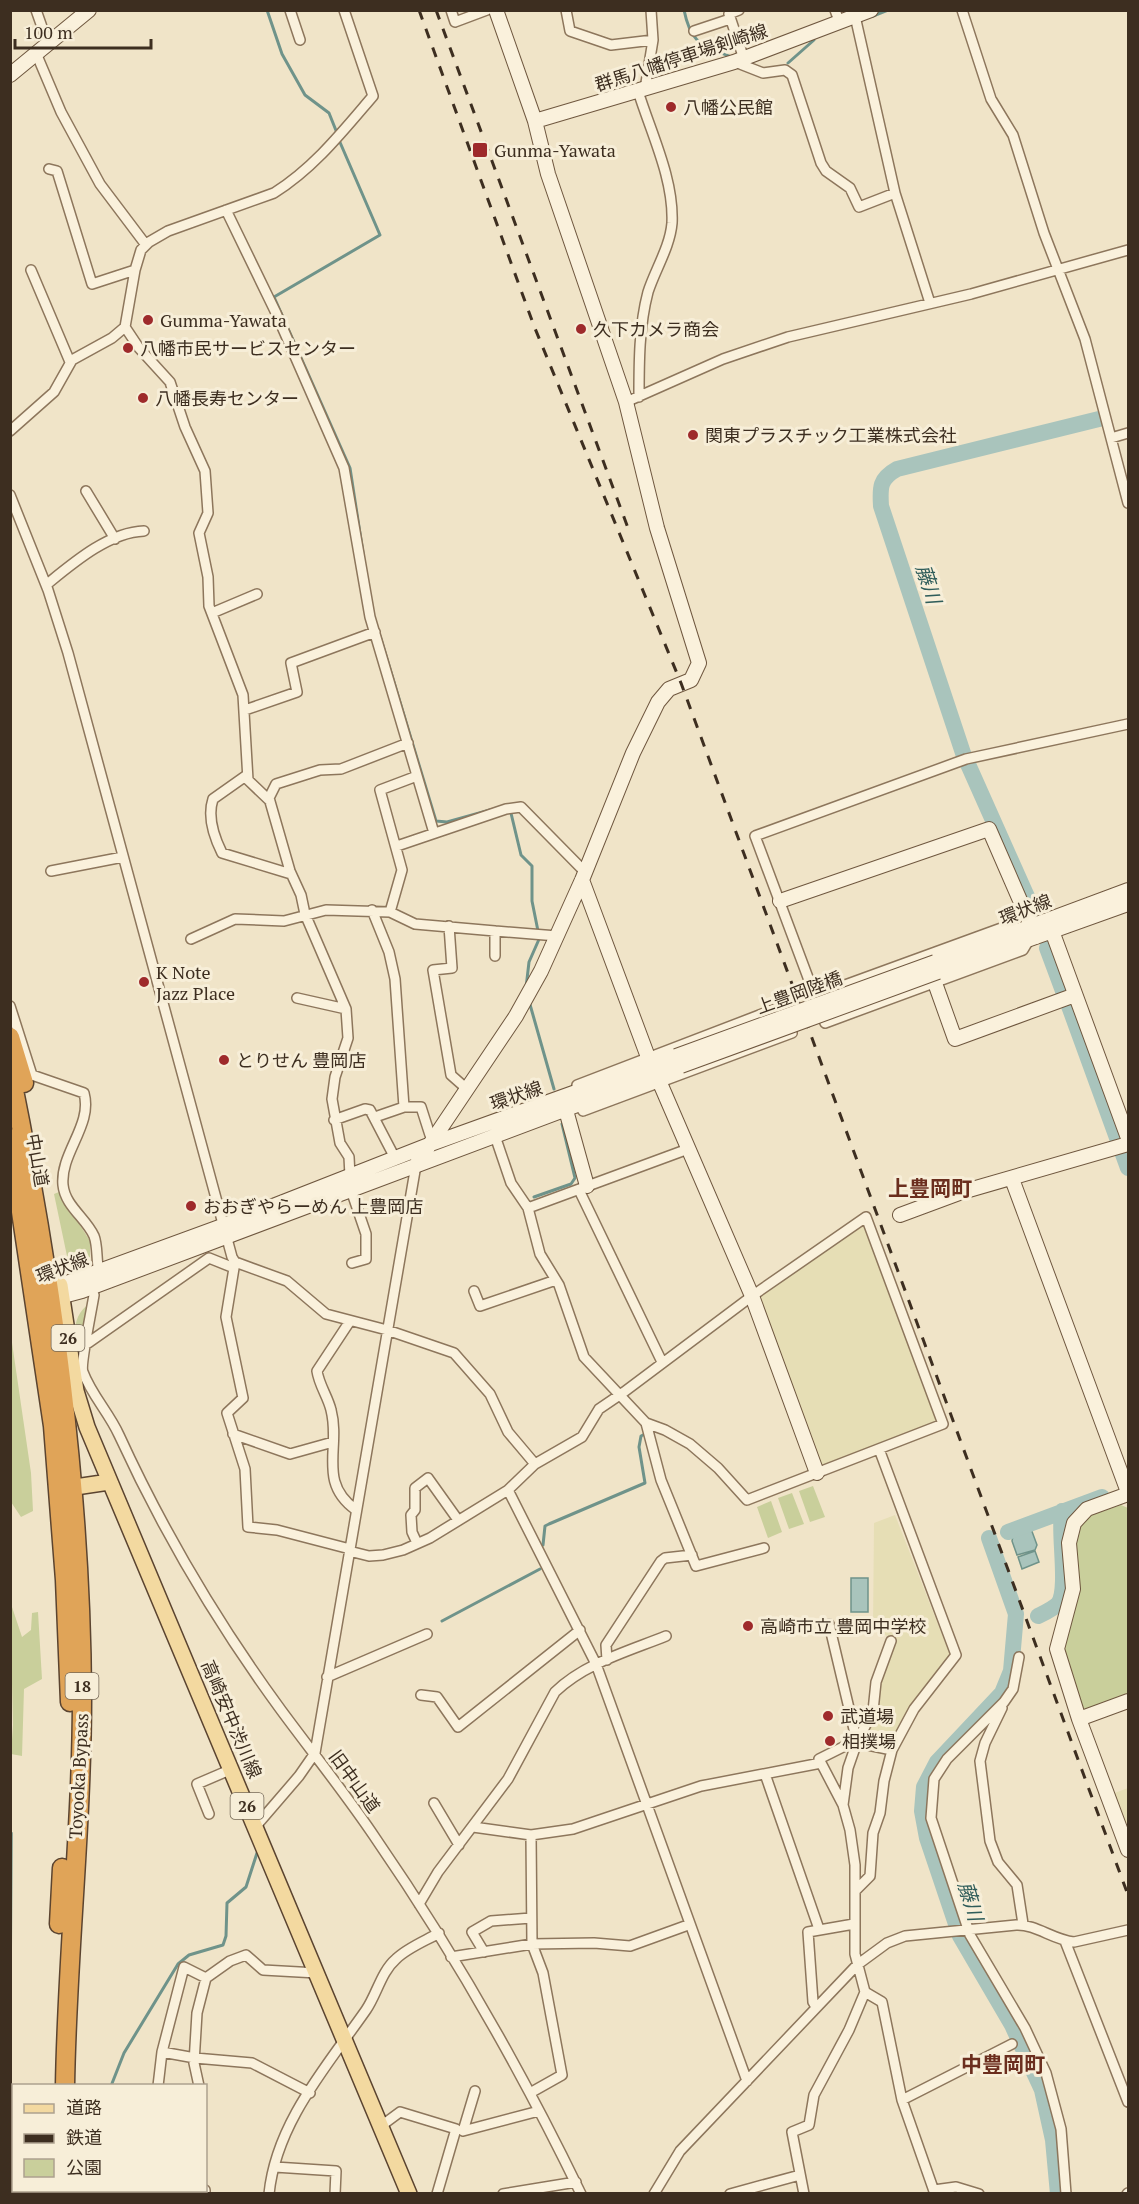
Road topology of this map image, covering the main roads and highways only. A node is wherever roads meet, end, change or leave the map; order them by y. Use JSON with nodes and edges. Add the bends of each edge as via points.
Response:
{"nodes":[{"id":1,"x":10,"y":1037,"type":"edge"},
{"id":2,"x":20,"y":1078,"type":"edge"},
{"id":3,"x":10,"y":1138,"type":"edge"},
{"id":4,"x":51,"y":1293,"type":"junction"},
{"id":5,"x":109,"y":1482,"type":"junction"},
{"id":6,"x":66,"y":1488,"type":"junction"},
{"id":7,"x":53,"y":2084,"type":"edge"},
{"id":8,"x":65,"y":2084,"type":"edge"},
{"id":9,"x":410,"y":2193,"type":"edge"}],
"edges":[{"from":1,"to":2,"type":"highway","name":"中山道","number":"18"},
{"from":2,"to":4,"type":"highway","name":"中山道","number":"18"},
{"from":3,"to":4,"type":"highway","number":"18"},
{"from":4,"to":5,"type":"main road","name":"高崎安中渋川線","number":"26","via":[[87,1427]]},
{"from":4,"to":6,"type":"highway","name":"Toyooka Bypass","number":"18","via":[[53,1426]]},
{"from":5,"to":6,"type":"main road"},
{"from":5,"to":9,"type":"main road","name":"高崎安中渋川線","number":"26"},
{"from":6,"to":7,"type":"highway","name":"Toyooka Bypass","number":"18","via":[[70,1699]]},
{"from":6,"to":8,"type":"highway","name":"Toyooka Bypass","number":"18","via":[[82,1699]]}]}
